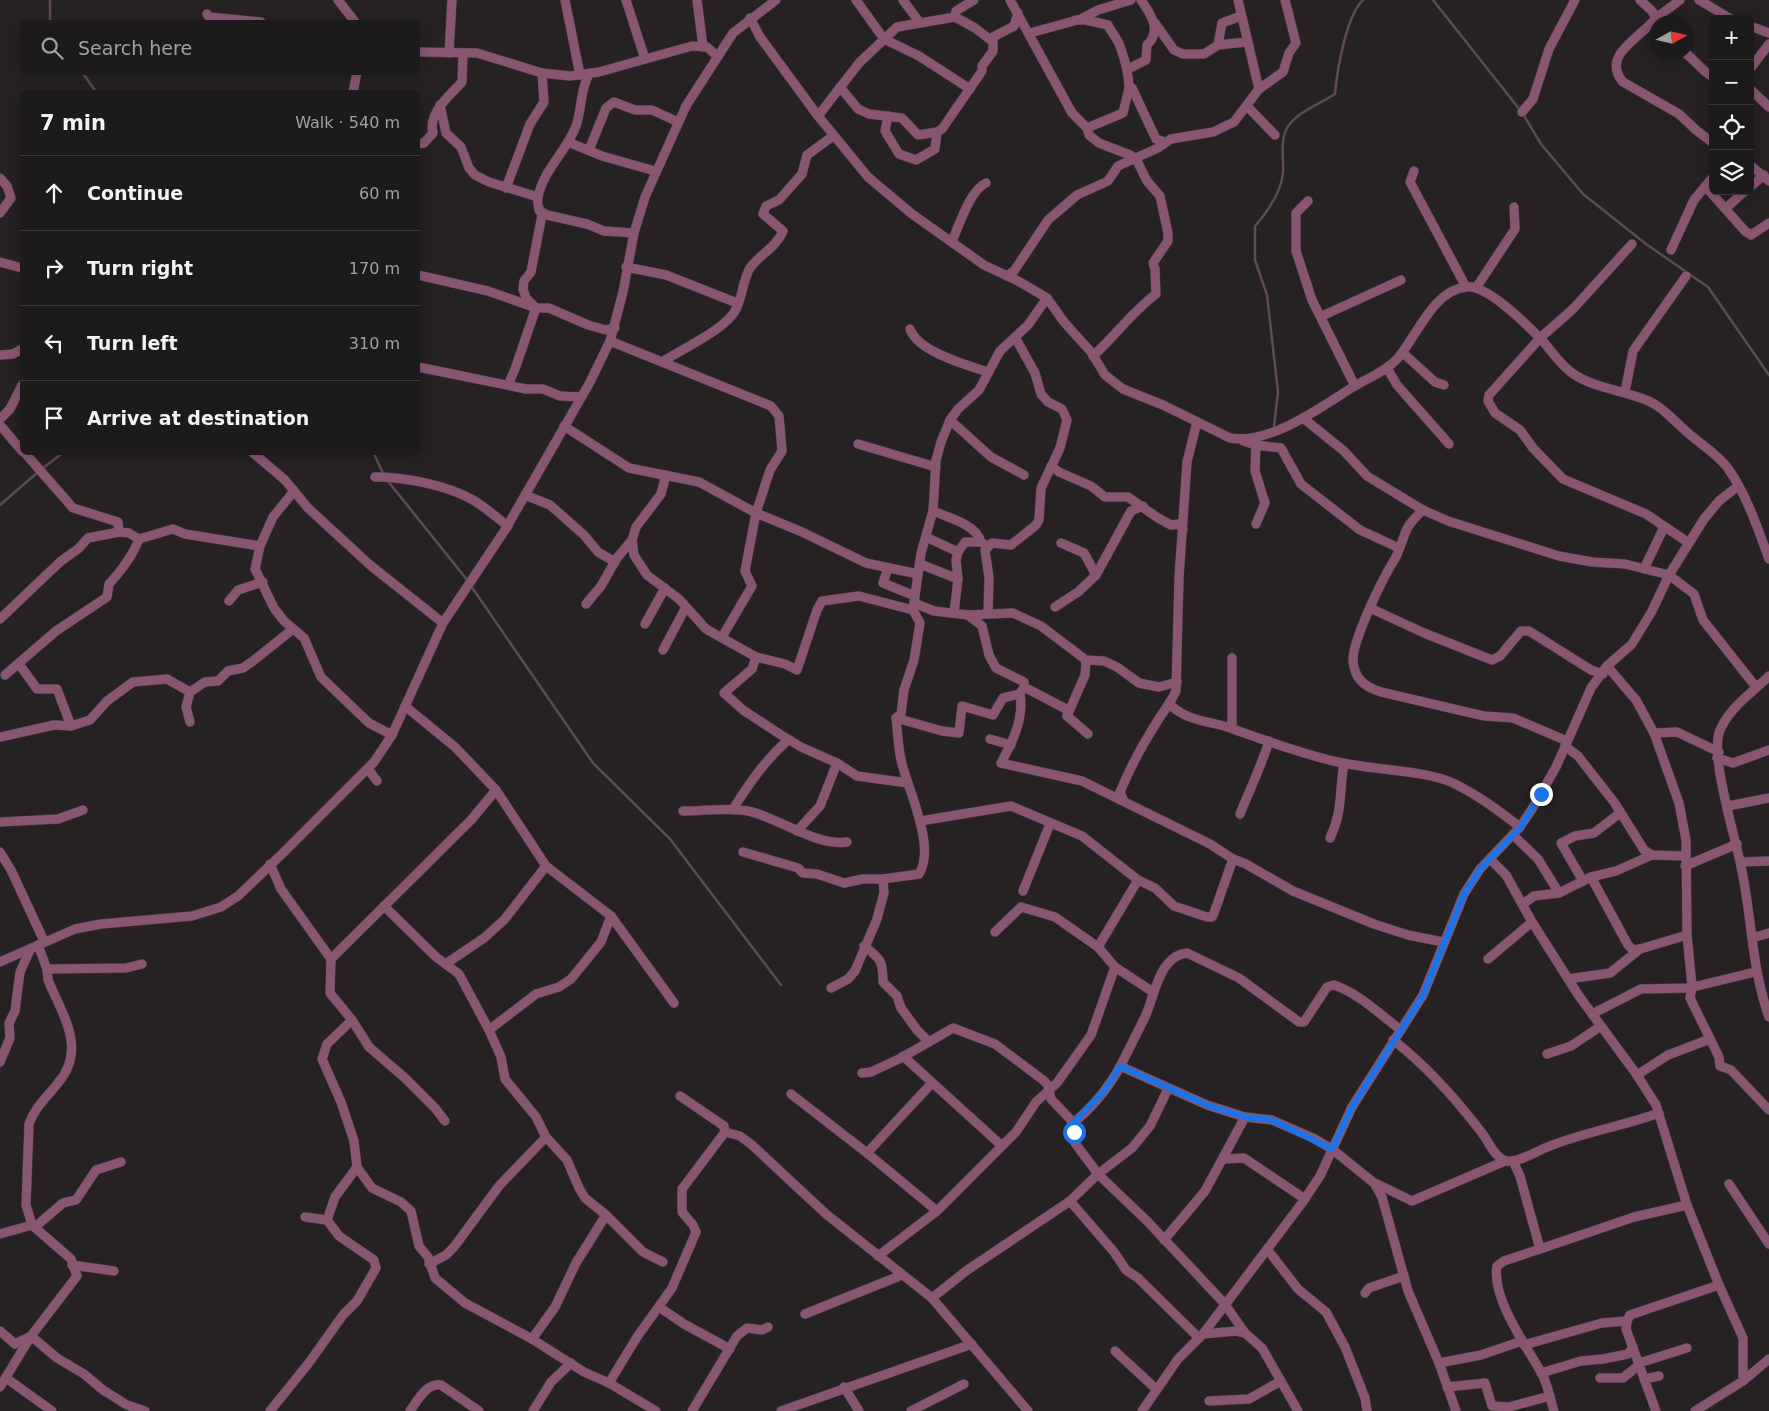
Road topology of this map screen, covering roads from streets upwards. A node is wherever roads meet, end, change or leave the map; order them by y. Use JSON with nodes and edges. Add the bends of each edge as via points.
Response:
{"nodes":[{"id":1,"x":338,"y":0,"type":"edge"},
{"id":2,"x":452,"y":0,"type":"edge"},
{"id":3,"x":565,"y":0,"type":"edge"},
{"id":4,"x":626,"y":0,"type":"edge"},
{"id":5,"x":697,"y":0,"type":"edge"},
{"id":6,"x":776,"y":0,"type":"edge"},
{"id":7,"x":856,"y":0,"type":"edge"},
{"id":8,"x":903,"y":0,"type":"edge"},
{"id":9,"x":974,"y":0,"type":"edge"},
{"id":10,"x":1010,"y":0,"type":"edge"},
{"id":11,"x":1131,"y":0,"type":"edge"},
{"id":12,"x":1154,"y":0,"type":"edge"},
{"id":13,"x":1285,"y":0,"type":"edge"},
{"id":14,"x":1575,"y":0,"type":"edge"},
{"id":15,"x":1640,"y":0,"type":"edge"},
{"id":16,"x":1680,"y":0,"type":"edge"},
{"id":17,"x":1699,"y":0,"type":"edge"},
{"id":18,"x":1241,"y":1,"type":"edge"},
{"id":19,"x":1143,"y":3,"type":"edge"},
{"id":20,"x":1018,"y":12,"type":"junction"},
{"id":21,"x":207,"y":14,"type":"dead end"},
{"id":22,"x":1653,"y":15,"type":"edge"},
{"id":23,"x":1664,"y":15,"type":"edge"},
{"id":24,"x":1724,"y":15,"type":"edge"},
{"id":25,"x":1241,"y":16,"type":"junction"},
{"id":26,"x":750,"y":18,"type":"junction"},
{"id":27,"x":955,"y":18,"type":"junction"},
{"id":28,"x":240,"y":20,"type":"edge"},
{"id":29,"x":353,"y":20,"type":"edge"},
{"id":30,"x":1076,"y":20,"type":"junction"},
{"id":31,"x":920,"y":23,"type":"junction"},
{"id":32,"x":1154,"y":23,"type":"junction"},
{"id":33,"x":1754,"y":27,"type":"edge"},
{"id":34,"x":1649,"y":29,"type":"edge"},
{"id":35,"x":1030,"y":33,"type":"junction"},
{"id":36,"x":1769,"y":33,"type":"edge"},
{"id":37,"x":884,"y":39,"type":"junction"},
{"id":38,"x":992,"y":41,"type":"junction"},
{"id":39,"x":1246,"y":42,"type":"junction"},
{"id":40,"x":1769,"y":44,"type":"edge"},
{"id":41,"x":1218,"y":45,"type":"junction"},
{"id":42,"x":703,"y":47,"type":"junction"},
{"id":43,"x":420,"y":52,"type":"edge"},
{"id":44,"x":449,"y":53,"type":"junction"},
{"id":45,"x":464,"y":53,"type":"junction"},
{"id":46,"x":717,"y":56,"type":"junction"},
{"id":47,"x":645,"y":59,"type":"junction"},
{"id":48,"x":1694,"y":60,"type":"edge"},
{"id":49,"x":1754,"y":64,"type":"edge"},
{"id":50,"x":1128,"y":69,"type":"junction"},
{"id":51,"x":542,"y":73,"type":"junction"},
{"id":52,"x":584,"y":74,"type":"junction"},
{"id":53,"x":357,"y":75,"type":"edge"},
{"id":54,"x":1709,"y":75,"type":"edge"},
{"id":55,"x":840,"y":87,"type":"junction"},
{"id":56,"x":1129,"y":88,"type":"junction"},
{"id":57,"x":970,"y":89,"type":"junction"},
{"id":58,"x":1259,"y":89,"type":"junction"},
{"id":59,"x":354,"y":90,"type":"edge"},
{"id":60,"x":1754,"y":93,"type":"edge"},
{"id":61,"x":440,"y":105,"type":"junction"},
{"id":62,"x":1247,"y":106,"type":"junction"},
{"id":63,"x":1769,"y":107,"type":"edge"},
{"id":64,"x":1522,"y":112,"type":"dead end"},
{"id":65,"x":818,"y":116,"type":"junction"},
{"id":66,"x":888,"y":116,"type":"junction"},
{"id":67,"x":678,"y":122,"type":"junction"},
{"id":68,"x":1087,"y":128,"type":"junction"},
{"id":69,"x":937,"y":132,"type":"junction"},
{"id":70,"x":1275,"y":135,"type":"dead end"},
{"id":71,"x":834,"y":136,"type":"junction"},
{"id":72,"x":1709,"y":140,"type":"edge"},
{"id":73,"x":568,"y":142,"type":"junction"},
{"id":74,"x":1165,"y":142,"type":"junction"},
{"id":75,"x":420,"y":143,"type":"edge"},
{"id":76,"x":589,"y":150,"type":"junction"},
{"id":77,"x":1136,"y":159,"type":"junction"},
{"id":78,"x":1754,"y":168,"type":"edge"},
{"id":79,"x":656,"y":171,"type":"junction"},
{"id":80,"x":1414,"y":171,"type":"dead end"},
{"id":81,"x":0,"y":178,"type":"edge"},
{"id":82,"x":1766,"y":178,"type":"edge"},
{"id":83,"x":1709,"y":182,"type":"edge"},
{"id":84,"x":986,"y":183,"type":"dead end"},
{"id":85,"x":1754,"y":185,"type":"edge"},
{"id":86,"x":1705,"y":186,"type":"junction"},
{"id":87,"x":506,"y":188,"type":"junction"},
{"id":88,"x":1741,"y":195,"type":"edge"},
{"id":89,"x":538,"y":197,"type":"junction"},
{"id":90,"x":1308,"y":202,"type":"dead end"},
{"id":91,"x":1514,"y":207,"type":"dead end"},
{"id":92,"x":1726,"y":208,"type":"junction"},
{"id":93,"x":539,"y":210,"type":"junction"},
{"id":94,"x":0,"y":213,"type":"edge"},
{"id":95,"x":1769,"y":224,"type":"edge"},
{"id":96,"x":634,"y":233,"type":"junction"},
{"id":97,"x":952,"y":241,"type":"junction"},
{"id":98,"x":1632,"y":244,"type":"dead end"},
{"id":99,"x":1671,"y":250,"type":"dead end"},
{"id":100,"x":0,"y":262,"type":"edge"},
{"id":101,"x":20,"y":267,"type":"edge"},
{"id":102,"x":626,"y":267,"type":"junction"},
{"id":103,"x":420,"y":275,"type":"edge"},
{"id":104,"x":1007,"y":276,"type":"junction"},
{"id":105,"x":1686,"y":276,"type":"dead end"},
{"id":106,"x":1401,"y":280,"type":"dead end"},
{"id":107,"x":1466,"y":286,"type":"junction"},
{"id":108,"x":1476,"y":288,"type":"junction"},
{"id":109,"x":1047,"y":298,"type":"junction"},
{"id":110,"x":737,"y":303,"type":"junction"},
{"id":111,"x":536,"y":308,"type":"junction"},
{"id":112,"x":1322,"y":316,"type":"junction"},
{"id":113,"x":615,"y":328,"type":"junction"},
{"id":114,"x":910,"y":329,"type":"dead end"},
{"id":115,"x":1540,"y":338,"type":"junction"},
{"id":116,"x":1016,"y":339,"type":"junction"},
{"id":117,"x":610,"y":341,"type":"junction"},
{"id":118,"x":20,"y":350,"type":"edge"},
{"id":119,"x":1403,"y":353,"type":"junction"},
{"id":120,"x":0,"y":355,"type":"edge"},
{"id":121,"x":1093,"y":356,"type":"junction"},
{"id":122,"x":662,"y":362,"type":"junction"},
{"id":123,"x":420,"y":367,"type":"edge"},
{"id":124,"x":1387,"y":368,"type":"junction"},
{"id":125,"x":988,"y":372,"type":"junction"},
{"id":126,"x":508,"y":385,"type":"junction"},
{"id":127,"x":1444,"y":385,"type":"dead end"},
{"id":128,"x":1354,"y":386,"type":"junction"},
{"id":129,"x":20,"y":389,"type":"edge"},
{"id":130,"x":1625,"y":392,"type":"junction"},
{"id":131,"x":581,"y":397,"type":"junction"},
{"id":132,"x":1303,"y":418,"type":"junction"},
{"id":133,"x":0,"y":419,"type":"edge"},
{"id":134,"x":950,"y":420,"type":"junction"},
{"id":135,"x":1197,"y":422,"type":"junction"},
{"id":136,"x":0,"y":425,"type":"edge"},
{"id":137,"x":564,"y":426,"type":"junction"},
{"id":138,"x":1242,"y":440,"type":"junction"},
{"id":139,"x":858,"y":444,"type":"dead end"},
{"id":140,"x":1449,"y":444,"type":"dead end"},
{"id":141,"x":1256,"y":445,"type":"junction"},
{"id":142,"x":20,"y":448,"type":"edge"},
{"id":143,"x":26,"y":455,"type":"edge"},
{"id":144,"x":255,"y":455,"type":"edge"},
{"id":145,"x":1051,"y":466,"type":"junction"},
{"id":146,"x":936,"y":467,"type":"junction"},
{"id":147,"x":666,"y":475,"type":"junction"},
{"id":148,"x":1024,"y":475,"type":"dead end"},
{"id":149,"x":375,"y":477,"type":"dead end"},
{"id":150,"x":1738,"y":486,"type":"junction"},
{"id":151,"x":294,"y":491,"type":"junction"},
{"id":152,"x":525,"y":495,"type":"junction"},
{"id":153,"x":1143,"y":506,"type":"junction"},
{"id":154,"x":1424,"y":510,"type":"junction"},
{"id":155,"x":933,"y":511,"type":"junction"},
{"id":156,"x":756,"y":513,"type":"junction"},
{"id":157,"x":1256,"y":524,"type":"dead end"},
{"id":158,"x":508,"y":526,"type":"junction"},
{"id":159,"x":1664,"y":527,"type":"junction"},
{"id":160,"x":1182,"y":530,"type":"junction"},
{"id":161,"x":119,"y":532,"type":"junction"},
{"id":162,"x":926,"y":537,"type":"junction"},
{"id":163,"x":140,"y":539,"type":"junction"},
{"id":164,"x":632,"y":540,"type":"junction"},
{"id":165,"x":1061,"y":543,"type":"dead end"},
{"id":166,"x":1688,"y":543,"type":"junction"},
{"id":167,"x":984,"y":544,"type":"junction"},
{"id":168,"x":260,"y":546,"type":"junction"},
{"id":169,"x":1399,"y":548,"type":"junction"},
{"id":170,"x":958,"y":552,"type":"junction"},
{"id":171,"x":1769,"y":559,"type":"edge"},
{"id":172,"x":615,"y":562,"type":"junction"},
{"id":173,"x":920,"y":564,"type":"junction"},
{"id":174,"x":888,"y":568,"type":"junction"},
{"id":175,"x":1644,"y":569,"type":"junction"},
{"id":176,"x":918,"y":574,"type":"junction"},
{"id":177,"x":1096,"y":575,"type":"junction"},
{"id":178,"x":1669,"y":575,"type":"junction"},
{"id":179,"x":958,"y":579,"type":"junction"},
{"id":180,"x":263,"y":582,"type":"junction"},
{"id":181,"x":665,"y":588,"type":"junction"},
{"id":182,"x":229,"y":601,"type":"dead end"},
{"id":183,"x":914,"y":603,"type":"junction"},
{"id":184,"x":586,"y":604,"type":"dead end"},
{"id":185,"x":686,"y":607,"type":"junction"},
{"id":186,"x":1055,"y":607,"type":"dead end"},
{"id":187,"x":1370,"y":608,"type":"junction"},
{"id":188,"x":954,"y":613,"type":"junction"},
{"id":189,"x":988,"y":613,"type":"junction"},
{"id":190,"x":968,"y":615,"type":"junction"},
{"id":191,"x":0,"y":618,"type":"edge"},
{"id":192,"x":443,"y":623,"type":"junction"},
{"id":193,"x":646,"y":624,"type":"dead end"},
{"id":194,"x":293,"y":629,"type":"junction"},
{"id":195,"x":722,"y":637,"type":"junction"},
{"id":196,"x":664,"y":650,"type":"dead end"},
{"id":197,"x":756,"y":657,"type":"junction"},
{"id":198,"x":1232,"y":658,"type":"dead end"},
{"id":199,"x":1086,"y":660,"type":"junction"},
{"id":200,"x":19,"y":664,"type":"junction"},
{"id":201,"x":1605,"y":670,"type":"junction"},
{"id":202,"x":5,"y":675,"type":"dead end"},
{"id":203,"x":1177,"y":682,"type":"junction"},
{"id":204,"x":1764,"y":683,"type":"edge"},
{"id":205,"x":1022,"y":691,"type":"junction"},
{"id":206,"x":190,"y":692,"type":"junction"},
{"id":207,"x":1170,"y":705,"type":"junction"},
{"id":208,"x":405,"y":706,"type":"junction"},
{"id":209,"x":1067,"y":716,"type":"junction"},
{"id":210,"x":896,"y":718,"type":"junction"},
{"id":211,"x":190,"y":722,"type":"dead end"},
{"id":212,"x":71,"y":726,"type":"junction"},
{"id":213,"x":1232,"y":728,"type":"junction"},
{"id":214,"x":1654,"y":732,"type":"junction"},
{"id":215,"x":1088,"y":734,"type":"dead end"},
{"id":216,"x":392,"y":735,"type":"junction"},
{"id":217,"x":0,"y":737,"type":"edge"},
{"id":218,"x":990,"y":739,"type":"dead end"},
{"id":219,"x":788,"y":740,"type":"junction"},
{"id":220,"x":1269,"y":741,"type":"junction"},
{"id":221,"x":1566,"y":743,"type":"junction"},
{"id":222,"x":1011,"y":745,"type":"junction"},
{"id":223,"x":1769,"y":750,"type":"edge"},
{"id":224,"x":1718,"y":755,"type":"junction"},
{"id":225,"x":837,"y":763,"type":"junction"},
{"id":226,"x":1344,"y":763,"type":"junction"},
{"id":227,"x":368,"y":769,"type":"junction"},
{"id":228,"x":377,"y":781,"type":"dead end"},
{"id":229,"x":908,"y":783,"type":"junction"},
{"id":230,"x":496,"y":790,"type":"junction"},
{"id":231,"x":1769,"y":798,"type":"edge"},
{"id":232,"x":1124,"y":801,"type":"junction"},
{"id":233,"x":1728,"y":806,"type":"junction"},
{"id":234,"x":733,"y":809,"type":"junction"},
{"id":235,"x":84,"y":810,"type":"dead end"},
{"id":236,"x":683,"y":811,"type":"dead end"},
{"id":237,"x":1620,"y":813,"type":"junction"},
{"id":238,"x":1240,"y":814,"type":"dead end"},
{"id":239,"x":920,"y":821,"type":"junction"},
{"id":240,"x":0,"y":822,"type":"edge"},
{"id":241,"x":1050,"y":824,"type":"junction"},
{"id":242,"x":797,"y":831,"type":"junction"},
{"id":243,"x":1516,"y":831,"type":"junction"},
{"id":244,"x":1330,"y":838,"type":"dead end"},
{"id":245,"x":847,"y":842,"type":"dead end"},
{"id":246,"x":1737,"y":844,"type":"junction"},
{"id":247,"x":0,"y":852,"type":"edge"},
{"id":248,"x":743,"y":852,"type":"dead end"},
{"id":249,"x":1652,"y":855,"type":"junction"},
{"id":250,"x":1490,"y":858,"type":"junction"},
{"id":251,"x":1232,"y":859,"type":"junction"},
{"id":252,"x":1685,"y":861,"type":"junction"},
{"id":253,"x":1769,"y":861,"type":"edge"},
{"id":254,"x":1741,"y":862,"type":"junction"},
{"id":255,"x":270,"y":864,"type":"junction"},
{"id":256,"x":546,"y":866,"type":"junction"},
{"id":257,"x":882,"y":879,"type":"junction"},
{"id":258,"x":1587,"y":879,"type":"junction"},
{"id":259,"x":1138,"y":880,"type":"junction"},
{"id":260,"x":1023,"y":892,"type":"dead end"},
{"id":261,"x":1558,"y":893,"type":"junction"},
{"id":262,"x":1523,"y":904,"type":"junction"},
{"id":263,"x":384,"y":906,"type":"junction"},
{"id":264,"x":611,"y":916,"type":"junction"},
{"id":265,"x":1532,"y":922,"type":"junction"},
{"id":266,"x":995,"y":932,"type":"dead end"},
{"id":267,"x":1769,"y":933,"type":"edge"},
{"id":268,"x":1688,"y":935,"type":"junction"},
{"id":269,"x":1752,"y":938,"type":"junction"},
{"id":270,"x":1443,"y":942,"type":"junction"},
{"id":271,"x":37,"y":945,"type":"junction"},
{"id":272,"x":864,"y":946,"type":"junction"},
{"id":273,"x":1098,"y":947,"type":"junction"},
{"id":274,"x":1640,"y":949,"type":"junction"},
{"id":275,"x":1488,"y":959,"type":"dead end"},
{"id":276,"x":332,"y":960,"type":"junction"},
{"id":277,"x":0,"y":962,"type":"edge"},
{"id":278,"x":447,"y":963,"type":"junction"},
{"id":279,"x":142,"y":964,"type":"dead end"},
{"id":280,"x":1115,"y":967,"type":"junction"},
{"id":281,"x":47,"y":969,"type":"junction"},
{"id":282,"x":1755,"y":972,"type":"junction"},
{"id":283,"x":1568,"y":979,"type":"junction"},
{"id":284,"x":1692,"y":986,"type":"junction"},
{"id":285,"x":831,"y":988,"type":"dead end"},
{"id":286,"x":1153,"y":992,"type":"junction"},
{"id":287,"x":1766,"y":999,"type":"edge"},
{"id":288,"x":674,"y":1003,"type":"dead end"},
{"id":289,"x":1592,"y":1014,"type":"junction"},
{"id":290,"x":1769,"y":1018,"type":"edge"},
{"id":291,"x":352,"y":1020,"type":"junction"},
{"id":292,"x":1601,"y":1026,"type":"junction"},
{"id":293,"x":489,"y":1030,"type":"junction"},
{"id":294,"x":1401,"y":1030,"type":"junction"},
{"id":295,"x":1710,"y":1039,"type":"junction"},
{"id":296,"x":1392,"y":1040,"type":"junction"},
{"id":297,"x":929,"y":1042,"type":"junction"},
{"id":298,"x":1547,"y":1054,"type":"dead end"},
{"id":299,"x":903,"y":1056,"type":"junction"},
{"id":300,"x":0,"y":1062,"type":"edge"},
{"id":301,"x":1120,"y":1066,"type":"junction"},
{"id":302,"x":862,"y":1073,"type":"dead end"},
{"id":303,"x":1637,"y":1075,"type":"junction"},
{"id":304,"x":931,"y":1084,"type":"junction"},
{"id":305,"x":1168,"y":1089,"type":"junction"},
{"id":306,"x":1049,"y":1091,"type":"junction"},
{"id":307,"x":791,"y":1094,"type":"dead end"},
{"id":308,"x":680,"y":1096,"type":"dead end"},
{"id":309,"x":1769,"y":1110,"type":"edge"},
{"id":310,"x":1659,"y":1114,"type":"junction"},
{"id":311,"x":1245,"y":1117,"type":"junction"},
{"id":312,"x":445,"y":1121,"type":"dead end"},
{"id":313,"x":1072,"y":1124,"type":"junction"},
{"id":314,"x":724,"y":1132,"type":"junction"},
{"id":315,"x":546,"y":1137,"type":"junction"},
{"id":316,"x":1002,"y":1146,"type":"junction"},
{"id":317,"x":1332,"y":1149,"type":"junction"},
{"id":318,"x":867,"y":1153,"type":"junction"},
{"id":319,"x":1224,"y":1158,"type":"junction"},
{"id":320,"x":1509,"y":1161,"type":"junction"},
{"id":321,"x":121,"y":1162,"type":"dead end"},
{"id":322,"x":357,"y":1167,"type":"junction"},
{"id":323,"x":1098,"y":1174,"type":"junction"},
{"id":324,"x":1374,"y":1183,"type":"junction"},
{"id":325,"x":1729,"y":1184,"type":"dead end"},
{"id":326,"x":1305,"y":1199,"type":"junction"},
{"id":327,"x":1070,"y":1201,"type":"junction"},
{"id":328,"x":1687,"y":1205,"type":"junction"},
{"id":329,"x":937,"y":1211,"type":"junction"},
{"id":330,"x":606,"y":1215,"type":"junction"},
{"id":331,"x":305,"y":1217,"type":"dead end"},
{"id":332,"x":327,"y":1220,"type":"junction"},
{"id":333,"x":34,"y":1226,"type":"junction"},
{"id":334,"x":0,"y":1234,"type":"edge"},
{"id":335,"x":1164,"y":1240,"type":"junction"},
{"id":336,"x":1769,"y":1244,"type":"edge"},
{"id":337,"x":1267,"y":1249,"type":"junction"},
{"id":338,"x":1540,"y":1249,"type":"junction"},
{"id":339,"x":878,"y":1256,"type":"junction"},
{"id":340,"x":663,"y":1262,"type":"dead end"},
{"id":341,"x":429,"y":1264,"type":"junction"},
{"id":342,"x":72,"y":1265,"type":"junction"},
{"id":343,"x":114,"y":1271,"type":"dead end"},
{"id":344,"x":902,"y":1275,"type":"junction"},
{"id":345,"x":1404,"y":1276,"type":"junction"},
{"id":346,"x":1719,"y":1285,"type":"junction"},
{"id":347,"x":1365,"y":1292,"type":"dead end"},
{"id":348,"x":932,"y":1298,"type":"junction"},
{"id":349,"x":1224,"y":1303,"type":"junction"},
{"id":350,"x":659,"y":1307,"type":"junction"},
{"id":351,"x":805,"y":1314,"type":"dead end"},
{"id":352,"x":1626,"y":1321,"type":"junction"},
{"id":353,"x":768,"y":1327,"type":"dead end"},
{"id":354,"x":0,"y":1331,"type":"edge"},
{"id":355,"x":1245,"y":1333,"type":"junction"},
{"id":356,"x":31,"y":1336,"type":"junction"},
{"id":357,"x":1201,"y":1336,"type":"junction"},
{"id":358,"x":532,"y":1339,"type":"junction"},
{"id":359,"x":1523,"y":1343,"type":"junction"},
{"id":360,"x":972,"y":1344,"type":"junction"},
{"id":361,"x":1633,"y":1346,"type":"junction"},
{"id":362,"x":1687,"y":1348,"type":"dead end"},
{"id":363,"x":730,"y":1349,"type":"junction"},
{"id":364,"x":1115,"y":1351,"type":"dead end"},
{"id":365,"x":1769,"y":1359,"type":"edge"},
{"id":366,"x":571,"y":1363,"type":"junction"},
{"id":367,"x":1439,"y":1363,"type":"junction"},
{"id":368,"x":1639,"y":1364,"type":"junction"},
{"id":369,"x":1541,"y":1373,"type":"junction"},
{"id":370,"x":1659,"y":1376,"type":"dead end"},
{"id":371,"x":6,"y":1378,"type":"junction"},
{"id":372,"x":1600,"y":1378,"type":"dead end"},
{"id":373,"x":1644,"y":1379,"type":"junction"},
{"id":374,"x":1743,"y":1381,"type":"junction"},
{"id":375,"x":1279,"y":1382,"type":"junction"},
{"id":376,"x":609,"y":1383,"type":"junction"},
{"id":377,"x":964,"y":1384,"type":"dead end"},
{"id":378,"x":0,"y":1387,"type":"edge"},
{"id":379,"x":844,"y":1387,"type":"junction"},
{"id":380,"x":1447,"y":1387,"type":"junction"},
{"id":381,"x":1156,"y":1389,"type":"junction"},
{"id":382,"x":1550,"y":1396,"type":"junction"},
{"id":383,"x":1209,"y":1401,"type":"dead end"},
{"id":384,"x":1023,"y":1410,"type":"edge"},
{"id":385,"x":52,"y":1411,"type":"edge"},
{"id":386,"x":145,"y":1411,"type":"edge"},
{"id":387,"x":270,"y":1411,"type":"edge"},
{"id":388,"x":410,"y":1411,"type":"edge"},
{"id":389,"x":479,"y":1411,"type":"edge"},
{"id":390,"x":533,"y":1411,"type":"edge"},
{"id":391,"x":656,"y":1411,"type":"edge"},
{"id":392,"x":692,"y":1411,"type":"edge"},
{"id":393,"x":781,"y":1411,"type":"edge"},
{"id":394,"x":859,"y":1411,"type":"edge"},
{"id":395,"x":914,"y":1411,"type":"edge"},
{"id":396,"x":1142,"y":1411,"type":"edge"},
{"id":397,"x":1298,"y":1411,"type":"edge"},
{"id":398,"x":1367,"y":1411,"type":"edge"},
{"id":399,"x":1456,"y":1411,"type":"edge"},
{"id":400,"x":1554,"y":1411,"type":"edge"},
{"id":401,"x":1656,"y":1411,"type":"edge"},
{"id":402,"x":1695,"y":1411,"type":"edge"}],
"edges":[{"from":1,"to":29,"type":"street"},
{"from":2,"to":44,"type":"street"},
{"from":3,"to":52,"type":"street"},
{"from":4,"to":47,"type":"street"},
{"from":5,"to":42,"type":"street"},
{"from":6,"to":26,"type":"street"},
{"from":7,"to":37,"type":"street"},
{"from":8,"to":31,"type":"street"},
{"from":9,"to":27,"type":"street","via":[[956,10]]},
{"from":10,"to":20,"type":"street"},
{"from":11,"to":30,"type":"street"},
{"from":12,"to":19,"type":"street"},
{"from":13,"to":58,"type":"street","via":[[1296,43],[1283,72]]},
{"from":14,"to":64,"type":"street","via":[[1549,49],[1533,99]]},
{"from":15,"to":22,"type":"street"},
{"from":16,"to":23,"type":"street"},
{"from":17,"to":24,"type":"street"},
{"from":18,"to":25,"type":"street"},
{"from":19,"to":32,"type":"street"},
{"from":20,"to":35,"type":"street"},
{"from":20,"to":38,"type":"street","via":[[1014,26],[992,37]]},
{"from":21,"to":28,"type":"street","via":[[209,17]]},
{"from":25,"to":39,"type":"street"},
{"from":25,"to":41,"type":"street","via":[[1222,23]]},
{"from":26,"to":46,"type":"street","via":[[733,32]]},
{"from":26,"to":65,"type":"street"},
{"from":27,"to":31,"type":"street"},
{"from":27,"to":38,"type":"street"},
{"from":30,"to":35,"type":"street"},
{"from":30,"to":50,"type":"street","via":[[1108,25]]},
{"from":31,"to":37,"type":"street","via":[[897,28]]},
{"from":32,"to":41,"type":"street","via":[[1174,50],[1184,54],[1204,54]]},
{"from":32,"to":50,"type":"street","via":[[1146,60]]},
{"from":33,"to":36,"type":"street"},
{"from":34,"to":72,"type":"street","via":[[1618,54],[1616,74],[1623,82],[1679,114]]},
{"from":35,"to":68,"type":"street","via":[[1072,113]]},
{"from":37,"to":55,"type":"street"},
{"from":37,"to":57,"type":"street","via":[[919,56]]},
{"from":38,"to":57,"type":"street","via":[[993,51]]},
{"from":39,"to":41,"type":"street"},
{"from":39,"to":58,"type":"street"},
{"from":40,"to":49,"type":"street"},
{"from":42,"to":46,"type":"street"},
{"from":42,"to":47,"type":"street","via":[[692,46]]},
{"from":43,"to":44,"type":"street"},
{"from":44,"to":45,"type":"street"},
{"from":45,"to":51,"type":"street","via":[[477,53]]},
{"from":45,"to":61,"type":"street","via":[[462,82]]},
{"from":46,"to":67,"type":"street"},
{"from":47,"to":52,"type":"street"},
{"from":48,"to":54,"type":"street"},
{"from":50,"to":56,"type":"street"},
{"from":51,"to":52,"type":"street"},
{"from":51,"to":87,"type":"street","via":[[544,102],[530,124]]},
{"from":52,"to":73,"type":"street","via":[[576,126]]},
{"from":53,"to":59,"type":"street"},
{"from":55,"to":65,"type":"street"},
{"from":55,"to":66,"type":"street","via":[[858,109]]},
{"from":56,"to":68,"type":"street","via":[[1123,113]]},
{"from":56,"to":74,"type":"street","via":[[1132,88],[1156,139]]},
{"from":57,"to":69,"type":"street"},
{"from":58,"to":62,"type":"street"},
{"from":60,"to":63,"type":"street"},
{"from":61,"to":75,"type":"street","via":[[431,128],[433,133]]},
{"from":61,"to":87,"type":"street","via":[[446,132],[461,147],[469,168],[475,175]]},
{"from":62,"to":70,"type":"street"},
{"from":62,"to":74,"type":"street","via":[[1234,122],[1213,132],[1180,136]]},
{"from":65,"to":71,"type":"street"},
{"from":66,"to":69,"type":"street","via":[[902,118],[918,135]]},
{"from":66,"to":69,"type":"street","via":[[885,131],[899,154],[916,160],[936,149]]},
{"from":67,"to":76,"type":"street","via":[[652,110],[635,110],[614,102],[606,108]]},
{"from":67,"to":79,"type":"street"},
{"from":68,"to":77,"type":"street","via":[[1089,135],[1099,143]]},
{"from":71,"to":97,"type":"street","via":[[868,177],[912,214]]},
{"from":71,"to":110,"type":"street","via":[[807,155],[802,174],[779,200],[766,206],[764,214],[783,231],[775,246],[765,251],[749,269]]},
{"from":73,"to":76,"type":"street"},
{"from":73,"to":89,"type":"street","via":[[546,176]]},
{"from":74,"to":77,"type":"street"},
{"from":76,"to":79,"type":"street"},
{"from":77,"to":104,"type":"street","via":[[1118,166],[1108,181],[1077,195],[1054,214],[1014,271]]},
{"from":77,"to":121,"type":"street","via":[[1160,196],[1168,241],[1152,263],[1156,294],[1136,310]]},
{"from":78,"to":82,"type":"street"},
{"from":79,"to":96,"type":"street"},
{"from":80,"to":107,"type":"street","via":[[1410,182]]},
{"from":81,"to":94,"type":"street","via":[[11,198]]},
{"from":82,"to":85,"type":"street"},
{"from":83,"to":86,"type":"street"},
{"from":84,"to":97,"type":"street","via":[[974,194]]},
{"from":86,"to":92,"type":"street"},
{"from":86,"to":99,"type":"street","via":[[1681,224]]},
{"from":87,"to":89,"type":"street"},
{"from":88,"to":92,"type":"street"},
{"from":89,"to":93,"type":"street"},
{"from":90,"to":112,"type":"street","via":[[1296,213],[1294,241],[1312,300]]},
{"from":91,"to":108,"type":"street","via":[[1515,229]]},
{"from":92,"to":95,"type":"street","via":[[1751,235]]},
{"from":93,"to":96,"type":"street","via":[[604,232]]},
{"from":93,"to":111,"type":"street","via":[[542,215],[531,272],[524,281],[523,290]]},
{"from":96,"to":102,"type":"street"},
{"from":97,"to":104,"type":"street","via":[[984,265]]},
{"from":98,"to":115,"type":"street","via":[[1572,309]]},
{"from":100,"to":101,"type":"street"},
{"from":102,"to":110,"type":"street","via":[[666,275]]},
{"from":102,"to":113,"type":"street"},
{"from":103,"to":111,"type":"street","via":[[488,291]]},
{"from":104,"to":109,"type":"street"},
{"from":105,"to":130,"type":"street","via":[[1632,351]]},
{"from":106,"to":112,"type":"street"},
{"from":107,"to":108,"type":"street"},
{"from":107,"to":119,"type":"street","via":[[1434,307]]},
{"from":108,"to":115,"type":"street","via":[[1493,297]]},
{"from":109,"to":116,"type":"street"},
{"from":109,"to":121,"type":"street"},
{"from":110,"to":122,"type":"street","via":[[736,310],[709,335]]},
{"from":111,"to":113,"type":"street","via":[[556,310],[606,330]]},
{"from":111,"to":126,"type":"street"},
{"from":112,"to":128,"type":"street"},
{"from":113,"to":117,"type":"street"},
{"from":114,"to":125,"type":"street","via":[[915,339],[933,350]]},
{"from":115,"to":130,"type":"street","via":[[1573,374],[1592,384]]},
{"from":115,"to":159,"type":"street","via":[[1489,395],[1491,408],[1520,430],[1563,479],[1646,514]]},
{"from":116,"to":125,"type":"street","via":[[1000,351]]},
{"from":116,"to":145,"type":"street","via":[[1035,373],[1041,394],[1062,409],[1067,420],[1060,448]]},
{"from":117,"to":122,"type":"street"},
{"from":117,"to":131,"type":"street"},
{"from":118,"to":120,"type":"street"},
{"from":119,"to":124,"type":"street"},
{"from":119,"to":127,"type":"street","via":[[1435,382]]},
{"from":121,"to":135,"type":"street","via":[[1105,375],[1123,389]]},
{"from":122,"to":156,"type":"street","via":[[771,406],[780,416],[782,450],[770,470]]},
{"from":123,"to":126,"type":"street"},
{"from":124,"to":128,"type":"street"},
{"from":124,"to":140,"type":"street","via":[[1397,385]]},
{"from":125,"to":134,"type":"street","via":[[979,390]]},
{"from":126,"to":131,"type":"street"},
{"from":128,"to":132,"type":"street"},
{"from":129,"to":133,"type":"street","via":[[10,409]]},
{"from":130,"to":150,"type":"street","via":[[1662,409],[1711,451]]},
{"from":131,"to":137,"type":"street"},
{"from":132,"to":138,"type":"street"},
{"from":132,"to":154,"type":"street","via":[[1344,451],[1367,476]]},
{"from":134,"to":146,"type":"street"},
{"from":134,"to":148,"type":"street","via":[[991,457]]},
{"from":135,"to":138,"type":"street","via":[[1230,438]]},
{"from":135,"to":160,"type":"street","via":[[1187,462]]},
{"from":136,"to":142,"type":"street"},
{"from":137,"to":147,"type":"street","via":[[629,468]]},
{"from":137,"to":152,"type":"street"},
{"from":138,"to":141,"type":"street"},
{"from":139,"to":146,"type":"street"},
{"from":141,"to":157,"type":"street","via":[[1255,471],[1265,503]]},
{"from":141,"to":169,"type":"street","via":[[1281,448],[1301,484],[1360,530]]},
{"from":143,"to":161,"type":"street","via":[[73,508],[118,522]]},
{"from":144,"to":151,"type":"street"},
{"from":145,"to":153,"type":"street","via":[[1091,486],[1105,497],[1128,497]]},
{"from":145,"to":167,"type":"street","via":[[1041,488],[1036,525],[1011,545]]},
{"from":146,"to":155,"type":"street"},
{"from":147,"to":156,"type":"street","via":[[699,482]]},
{"from":147,"to":164,"type":"street","via":[[661,494],[636,527]]},
{"from":149,"to":158,"type":"street","via":[[409,478],[445,489],[472,500]]},
{"from":150,"to":166,"type":"street","via":[[1718,501]]},
{"from":150,"to":171,"type":"street"},
{"from":151,"to":168,"type":"street","via":[[273,517]]},
{"from":151,"to":192,"type":"street","via":[[370,565]]},
{"from":152,"to":158,"type":"street"},
{"from":152,"to":172,"type":"street","via":[[550,505],[598,552]]},
{"from":153,"to":160,"type":"street","via":[[1158,518],[1172,525],[1179,524]]},
{"from":153,"to":177,"type":"street","via":[[1131,511]]},
{"from":154,"to":169,"type":"street","via":[[1409,525]]},
{"from":154,"to":175,"type":"street","via":[[1483,534],[1559,556]]},
{"from":155,"to":162,"type":"street"},
{"from":155,"to":167,"type":"street","via":[[968,526]]},
{"from":156,"to":174,"type":"street","via":[[866,563]]},
{"from":156,"to":195,"type":"street","via":[[746,571],[752,586]]},
{"from":158,"to":192,"type":"street"},
{"from":159,"to":166,"type":"street"},
{"from":159,"to":175,"type":"street"},
{"from":160,"to":203,"type":"street"},
{"from":161,"to":163,"type":"street"},
{"from":161,"to":191,"type":"street","via":[[88,538]]},
{"from":162,"to":170,"type":"street"},
{"from":162,"to":173,"type":"street"},
{"from":163,"to":168,"type":"street","via":[[173,529],[185,534]]},
{"from":163,"to":200,"type":"street","via":[[120,574],[109,584],[107,597],[56,631]]},
{"from":164,"to":172,"type":"street"},
{"from":164,"to":181,"type":"street","via":[[634,555],[647,575]]},
{"from":165,"to":177,"type":"street","via":[[1084,553]]},
{"from":166,"to":178,"type":"street"},
{"from":167,"to":170,"type":"street","via":[[965,542]]},
{"from":167,"to":189,"type":"street","via":[[990,578]]},
{"from":168,"to":180,"type":"street","via":[[255,569]]},
{"from":169,"to":187,"type":"street"},
{"from":170,"to":179,"type":"street"},
{"from":172,"to":184,"type":"street"},
{"from":173,"to":176,"type":"street"},
{"from":173,"to":179,"type":"street"},
{"from":174,"to":176,"type":"street"},
{"from":174,"to":183,"type":"street","via":[[883,583]]},
{"from":175,"to":178,"type":"street"},
{"from":176,"to":183,"type":"street"},
{"from":177,"to":186,"type":"street"},
{"from":178,"to":201,"type":"street","via":[[1632,644]]},
{"from":178,"to":204,"type":"street","via":[[1694,594],[1703,620]]},
{"from":179,"to":188,"type":"street"},
{"from":180,"to":182,"type":"street","via":[[238,590]]},
{"from":180,"to":194,"type":"street","via":[[274,608]]},
{"from":181,"to":185,"type":"street"},
{"from":181,"to":193,"type":"street"},
{"from":183,"to":188,"type":"street","via":[[934,611]]},
{"from":183,"to":197,"type":"street","via":[[859,596],[822,601],[797,670]]},
{"from":183,"to":210,"type":"street","via":[[920,623],[901,714]]},
{"from":185,"to":195,"type":"street","via":[[706,629]]},
{"from":185,"to":196,"type":"street"},
{"from":187,"to":201,"type":"street","via":[[1492,660],[1500,656],[1521,631],[1529,632],[1591,670]]},
{"from":187,"to":221,"type":"street","via":[[1353,660],[1358,679],[1366,687],[1474,714],[1513,718]]},
{"from":188,"to":190,"type":"street"},
{"from":189,"to":190,"type":"street"},
{"from":189,"to":199,"type":"street","via":[[1004,612],[1041,626]]},
{"from":190,"to":205,"type":"street","via":[[982,626],[989,655],[996,668],[1024,682]]},
{"from":192,"to":208,"type":"street"},
{"from":194,"to":206,"type":"street","via":[[243,668],[228,671],[218,681],[205,682]]},
{"from":194,"to":216,"type":"street","via":[[311,649],[321,677],[369,723]]},
{"from":195,"to":197,"type":"street"},
{"from":197,"to":219,"type":"street","via":[[752,669],[724,693]]},
{"from":198,"to":213,"type":"street"},
{"from":199,"to":203,"type":"street","via":[[1118,667],[1139,683],[1159,687]]},
{"from":199,"to":209,"type":"street","via":[[1085,674]]},
{"from":200,"to":202,"type":"street"},
{"from":200,"to":212,"type":"street","via":[[38,689],[58,689]]},
{"from":201,"to":214,"type":"street","via":[[1636,700]]},
{"from":201,"to":221,"type":"street","via":[[1592,688]]},
{"from":203,"to":207,"type":"street"},
{"from":204,"to":224,"type":"street","via":[[1727,717],[1719,734]]},
{"from":205,"to":209,"type":"street","via":[[1062,706],[1068,710]]},
{"from":205,"to":210,"type":"street","via":[[1003,698],[993,715],[962,706],[959,733]]},
{"from":205,"to":222,"type":"street","via":[[1023,707]]},
{"from":206,"to":211,"type":"street","via":[[186,707]]},
{"from":206,"to":212,"type":"street","via":[[167,679],[133,682],[90,720]]},
{"from":207,"to":213,"type":"street","via":[[1194,720]]},
{"from":207,"to":232,"type":"street","via":[[1130,765],[1120,792]]},
{"from":208,"to":216,"type":"street"},
{"from":208,"to":230,"type":"street","via":[[455,747]]},
{"from":209,"to":215,"type":"street"},
{"from":210,"to":229,"type":"street","via":[[901,762]]},
{"from":212,"to":217,"type":"street","via":[[54,725]]},
{"from":213,"to":220,"type":"street"},
{"from":214,"to":224,"type":"street","via":[[1677,732]]},
{"from":214,"to":252,"type":"street","via":[[1679,803],[1686,840]]},
{"from":216,"to":227,"type":"street"},
{"from":218,"to":222,"type":"street"},
{"from":219,"to":225,"type":"street"},
{"from":219,"to":234,"type":"street","via":[[774,751],[753,777]]},
{"from":220,"to":226,"type":"street"},
{"from":220,"to":238,"type":"street","via":[[1259,773]]},
{"from":221,"to":237,"type":"street"},
{"from":221,"to":243,"type":"street","via":[[1541,794]]},
{"from":222,"to":232,"type":"street","via":[[1001,763],[1082,781]]},
{"from":223,"to":224,"type":"street","via":[[1733,763]]},
{"from":224,"to":233,"type":"street"},
{"from":225,"to":229,"type":"street","via":[[857,776]]},
{"from":225,"to":242,"type":"street","via":[[820,806]]},
{"from":226,"to":243,"type":"street","via":[[1431,776],[1452,783],[1488,803]]},
{"from":226,"to":244,"type":"street","via":[[1341,811]]},
{"from":227,"to":228,"type":"street"},
{"from":227,"to":255,"type":"street"},
{"from":229,"to":239,"type":"street"},
{"from":230,"to":256,"type":"street"},
{"from":230,"to":263,"type":"street","via":[[471,820]]},
{"from":231,"to":233,"type":"street"},
{"from":232,"to":251,"type":"street","via":[[1210,844]]},
{"from":233,"to":246,"type":"street"},
{"from":234,"to":236,"type":"street"},
{"from":234,"to":242,"type":"street","via":[[750,812]]},
{"from":235,"to":240,"type":"street","via":[[58,819]]},
{"from":237,"to":249,"type":"street","via":[[1644,850]]},
{"from":237,"to":258,"type":"street","via":[[1594,833],[1575,836],[1561,843]]},
{"from":239,"to":241,"type":"street","via":[[1011,806]]},
{"from":239,"to":257,"type":"street","via":[[925,856],[919,874]]},
{"from":241,"to":259,"type":"street","via":[[1082,836]]},
{"from":241,"to":260,"type":"street"},
{"from":242,"to":245,"type":"street","via":[[829,841]]},
{"from":243,"to":250,"type":"street"},
{"from":243,"to":261,"type":"street","via":[[1538,859]]},
{"from":246,"to":252,"type":"street"},
{"from":246,"to":254,"type":"street"},
{"from":247,"to":271,"type":"street","via":[[11,870]]},
{"from":248,"to":257,"type":"street","via":[[838,883]]},
{"from":249,"to":252,"type":"street"},
{"from":249,"to":258,"type":"street","via":[[1616,871]]},
{"from":250,"to":262,"type":"street","via":[[1506,875]]},
{"from":250,"to":270,"type":"street","via":[[1464,894]]},
{"from":251,"to":259,"type":"street","via":[[1212,917],[1174,906],[1155,888]]},
{"from":251,"to":270,"type":"street","via":[[1293,892],[1374,924],[1408,936]]},
{"from":252,"to":268,"type":"street"},
{"from":253,"to":254,"type":"street"},
{"from":254,"to":269,"type":"street"},
{"from":255,"to":271,"type":"street","via":[[238,896],[221,907],[192,916],[76,929]]},
{"from":255,"to":276,"type":"street","via":[[281,889]]},
{"from":256,"to":264,"type":"street"},
{"from":256,"to":278,"type":"street","via":[[504,920]]},
{"from":257,"to":272,"type":"street","via":[[884,893],[877,919]]},
{"from":258,"to":261,"type":"street"},
{"from":258,"to":274,"type":"street","via":[[1628,945],[1633,950]]},
{"from":259,"to":273,"type":"street"},
{"from":261,"to":262,"type":"street","via":[[1534,896]]},
{"from":262,"to":265,"type":"street"},
{"from":263,"to":276,"type":"street"},
{"from":263,"to":278,"type":"street","via":[[436,958]]},
{"from":264,"to":288,"type":"street"},
{"from":264,"to":293,"type":"street","via":[[601,942],[571,979],[536,994]]},
{"from":265,"to":275,"type":"street"},
{"from":265,"to":283,"type":"street"},
{"from":266,"to":273,"type":"street","via":[[1021,907],[1055,917]]},
{"from":267,"to":269,"type":"street"},
{"from":268,"to":274,"type":"street"},
{"from":268,"to":284,"type":"street"},
{"from":269,"to":282,"type":"street"},
{"from":270,"to":294,"type":"street","via":[[1423,995]]},
{"from":271,"to":277,"type":"street"},
{"from":271,"to":281,"type":"street"},
{"from":271,"to":300,"type":"street","via":[[20,972],[15,1011],[9,1023],[10,1038]]},
{"from":272,"to":285,"type":"street","via":[[855,971]]},
{"from":272,"to":297,"type":"street","via":[[877,956],[883,965],[883,982]]},
{"from":273,"to":280,"type":"street"},
{"from":274,"to":283,"type":"street","via":[[1610,973]]},
{"from":276,"to":291,"type":"street","via":[[330,993]]},
{"from":278,"to":293,"type":"street","via":[[459,974]]},
{"from":279,"to":281,"type":"street","via":[[126,968]]},
{"from":280,"to":286,"type":"street"},
{"from":280,"to":306,"type":"street","via":[[1090,1035]]},
{"from":281,"to":333,"type":"street","via":[[48,980],[71,1038],[72,1054],[68,1072],[33,1112],[29,1124],[26,1205]]},
{"from":282,"to":284,"type":"street"},
{"from":282,"to":287,"type":"street"},
{"from":283,"to":289,"type":"street"},
{"from":284,"to":289,"type":"street","via":[[1641,989]]},
{"from":284,"to":295,"type":"street","via":[[1690,998]]},
{"from":286,"to":294,"type":"street","via":[[1173,958],[1187,953],[1239,978],[1299,1022],[1304,1022],[1328,988],[1334,985],[1365,1001]]},
{"from":286,"to":301,"type":"street","via":[[1146,1016]]},
{"from":287,"to":290,"type":"street"},
{"from":289,"to":292,"type":"street"},
{"from":291,"to":312,"type":"street","via":[[370,1047],[405,1078]]},
{"from":291,"to":322,"type":"street","via":[[326,1044],[322,1059],[344,1110],[354,1141]]},
{"from":292,"to":298,"type":"street","via":[[1571,1046]]},
{"from":292,"to":303,"type":"street"},
{"from":293,"to":315,"type":"street","via":[[501,1057],[505,1079],[536,1117]]},
{"from":294,"to":296,"type":"street"},
{"from":295,"to":303,"type":"street","via":[[1668,1055]]},
{"from":295,"to":309,"type":"street","via":[[1720,1066],[1731,1070]]},
{"from":296,"to":317,"type":"street","via":[[1352,1107]]},
{"from":296,"to":320,"type":"street","via":[[1415,1057],[1496,1153]]},
{"from":297,"to":299,"type":"street"},
{"from":297,"to":306,"type":"street","via":[[953,1028],[995,1044],[1043,1080]]},
{"from":299,"to":302,"type":"street","via":[[871,1072]]},
{"from":299,"to":304,"type":"street"},
{"from":301,"to":305,"type":"street"},
{"from":301,"to":313,"type":"street","via":[[1105,1090]]},
{"from":303,"to":310,"type":"street","via":[[1650,1092]]},
{"from":304,"to":316,"type":"street"},
{"from":304,"to":318,"type":"street"},
{"from":305,"to":311,"type":"street"},
{"from":305,"to":323,"type":"street","via":[[1141,1140]]},
{"from":306,"to":313,"type":"street","via":[[1051,1099]]},
{"from":306,"to":316,"type":"street","via":[[1036,1102],[1016,1132]]},
{"from":307,"to":318,"type":"street"},
{"from":308,"to":314,"type":"street","via":[[724,1126]]},
{"from":310,"to":320,"type":"street"},
{"from":310,"to":328,"type":"street"},
{"from":311,"to":317,"type":"street","via":[[1272,1120]]},
{"from":311,"to":319,"type":"street"},
{"from":313,"to":323,"type":"street","via":[[1075,1143]]},
{"from":314,"to":339,"type":"street","via":[[740,1136],[752,1145],[826,1214]]},
{"from":314,"to":350,"type":"street","via":[[682,1189],[682,1212],[694,1224],[696,1232],[672,1288]]},
{"from":315,"to":330,"type":"street","via":[[567,1160],[586,1198]]},
{"from":315,"to":341,"type":"street","via":[[499,1186],[454,1247]]},
{"from":316,"to":329,"type":"street"},
{"from":317,"to":324,"type":"street"},
{"from":317,"to":326,"type":"street"},
{"from":318,"to":329,"type":"street"},
{"from":319,"to":326,"type":"street","via":[[1244,1158]]},
{"from":319,"to":335,"type":"street","via":[[1205,1191]]},
{"from":320,"to":324,"type":"street","via":[[1412,1201]]},
{"from":320,"to":338,"type":"street","via":[[1520,1176]]},
{"from":321,"to":333,"type":"street","via":[[96,1170],[76,1200],[63,1203]]},
{"from":322,"to":332,"type":"street","via":[[335,1197]]},
{"from":322,"to":341,"type":"street","via":[[372,1188],[401,1202],[411,1211],[419,1246],[428,1257]]},
{"from":323,"to":327,"type":"street"},
{"from":323,"to":335,"type":"street"},
{"from":324,"to":345,"type":"street","via":[[1382,1197]]},
{"from":325,"to":336,"type":"street"},
{"from":326,"to":337,"type":"street"},
{"from":327,"to":348,"type":"street"},
{"from":327,"to":357,"type":"street","via":[[1126,1270]]},
{"from":328,"to":338,"type":"street","via":[[1634,1217]]},
{"from":328,"to":346,"type":"street"},
{"from":329,"to":339,"type":"street"},
{"from":330,"to":340,"type":"street","via":[[643,1252]]},
{"from":330,"to":358,"type":"street","via":[[576,1263],[555,1307]]},
{"from":331,"to":332,"type":"street"},
{"from":332,"to":387,"type":"street","via":[[339,1236],[374,1260],[376,1268],[357,1300]]},
{"from":333,"to":334,"type":"street"},
{"from":333,"to":342,"type":"street","via":[[71,1259]]},
{"from":335,"to":349,"type":"street"},
{"from":337,"to":349,"type":"street"},
{"from":337,"to":398,"type":"street","via":[[1298,1289],[1326,1312],[1345,1347]]},
{"from":338,"to":359,"type":"street","via":[[1504,1261],[1496,1271],[1502,1298]]},
{"from":339,"to":344,"type":"street"},
{"from":341,"to":358,"type":"street","via":[[435,1278],[465,1303]]},
{"from":342,"to":343,"type":"street"},
{"from":342,"to":356,"type":"street","via":[[78,1276]]},
{"from":344,"to":348,"type":"street"},
{"from":344,"to":351,"type":"street"},
{"from":345,"to":347,"type":"street"},
{"from":345,"to":367,"type":"street"},
{"from":346,"to":352,"type":"street","via":[[1630,1315]]},
{"from":346,"to":374,"type":"street","via":[[1743,1338]]},
{"from":348,"to":360,"type":"street"},
{"from":349,"to":355,"type":"street"},
{"from":349,"to":357,"type":"street"},
{"from":350,"to":363,"type":"street"},
{"from":350,"to":376,"type":"street"},
{"from":352,"to":359,"type":"street","via":[[1602,1323]]},
{"from":352,"to":361,"type":"street"},
{"from":353,"to":363,"type":"street","via":[[762,1330],[747,1328],[737,1336]]},
{"from":354,"to":356,"type":"street","via":[[15,1344]]},
{"from":355,"to":357,"type":"street","via":[[1236,1331]]},
{"from":355,"to":375,"type":"street","via":[[1262,1348]]},
{"from":356,"to":371,"type":"street"},
{"from":356,"to":386,"type":"street","via":[[127,1406]]},
{"from":357,"to":381,"type":"street","via":[[1178,1359]]},
{"from":358,"to":366,"type":"street"},
{"from":359,"to":367,"type":"street"},
{"from":359,"to":369,"type":"street"},
{"from":360,"to":379,"type":"street"},
{"from":360,"to":384,"type":"street"},
{"from":361,"to":368,"type":"street"},
{"from":361,"to":369,"type":"street","via":[[1628,1354],[1581,1361]]},
{"from":362,"to":368,"type":"street"},
{"from":363,"to":392,"type":"street"},
{"from":364,"to":381,"type":"street"},
{"from":365,"to":374,"type":"street"},
{"from":366,"to":376,"type":"street"},
{"from":366,"to":390,"type":"street","via":[[551,1382]]},
{"from":367,"to":380,"type":"street"},
{"from":368,"to":372,"type":"street","via":[[1623,1378]]},
{"from":368,"to":373,"type":"street"},
{"from":369,"to":382,"type":"street"},
{"from":370,"to":373,"type":"street"},
{"from":371,"to":378,"type":"street"},
{"from":371,"to":385,"type":"street"},
{"from":373,"to":401,"type":"street"},
{"from":374,"to":402,"type":"street"},
{"from":375,"to":383,"type":"street","via":[[1249,1399]]},
{"from":375,"to":397,"type":"street"},
{"from":376,"to":391,"type":"street"},
{"from":377,"to":395,"type":"street"},
{"from":379,"to":393,"type":"street"},
{"from":379,"to":394,"type":"street"},
{"from":380,"to":382,"type":"street","via":[[1485,1383],[1492,1406],[1510,1407]]},
{"from":380,"to":399,"type":"street"},
{"from":381,"to":396,"type":"street"},
{"from":382,"to":400,"type":"street"},
{"from":388,"to":389,"type":"street","via":[[427,1389],[436,1385],[441,1385]]}]}
